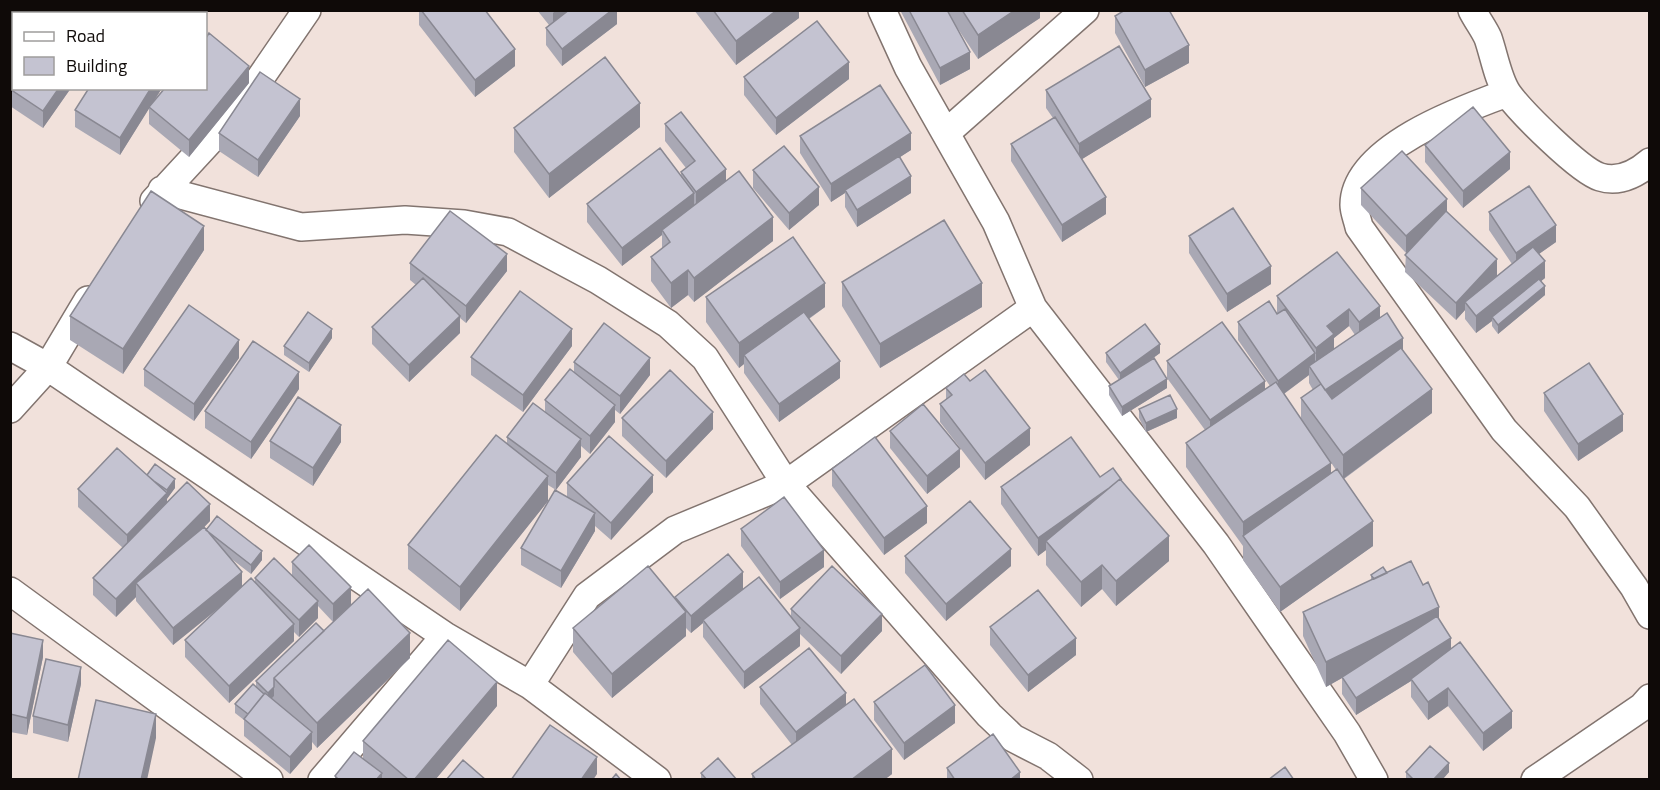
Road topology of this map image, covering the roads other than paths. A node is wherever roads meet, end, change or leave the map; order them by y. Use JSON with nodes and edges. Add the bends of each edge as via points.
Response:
{"nodes":[{"id":1,"x":307,"y":10,"type":"edge"},
{"id":2,"x":882,"y":10,"type":"edge"},
{"id":3,"x":1085,"y":10,"type":"edge"},
{"id":4,"x":1472,"y":10,"type":"edge"},
{"id":5,"x":1507,"y":93,"type":"junction"},
{"id":6,"x":946,"y":133,"type":"junction"},
{"id":7,"x":1650,"y":162,"type":"edge"},
{"id":8,"x":162,"y":190,"type":"junction"},
{"id":9,"x":138,"y":221,"type":"edge"},
{"id":10,"x":102,"y":278,"type":"edge"},
{"id":11,"x":1033,"y":308,"type":"junction"},
{"id":12,"x":10,"y":346,"type":"edge"},
{"id":13,"x":48,"y":367,"type":"junction"},
{"id":14,"x":10,"y":409,"type":"edge"},
{"id":15,"x":786,"y":484,"type":"junction"},
{"id":16,"x":10,"y":591,"type":"edge"},
{"id":17,"x":1650,"y":615,"type":"edge"},
{"id":18,"x":445,"y":636,"type":"junction"},
{"id":19,"x":530,"y":685,"type":"junction"},
{"id":20,"x":1650,"y":698,"type":"edge"},
{"id":21,"x":269,"y":780,"type":"edge"},
{"id":22,"x":322,"y":780,"type":"edge"},
{"id":23,"x":657,"y":780,"type":"edge"},
{"id":24,"x":1079,"y":780,"type":"edge"},
{"id":25,"x":1374,"y":780,"type":"edge"},
{"id":26,"x":1535,"y":780,"type":"edge"}],
"edges":[{"from":1,"to":8,"type":"street","via":[[239,110]]},
{"from":2,"to":6,"type":"street","via":[[908,67]]},
{"from":3,"to":6,"type":"street"},
{"from":4,"to":5,"type":"street","via":[[1486,35]]},
{"from":5,"to":7,"type":"street","via":[[1531,122],[1600,177],[1636,174]]},
{"from":5,"to":17,"type":"street","via":[[1405,137],[1384,154],[1358,186],[1354,205],[1359,227],[1504,430],[1577,507]]},
{"from":6,"to":11,"type":"street","via":[[996,222]]},
{"from":8,"to":9,"type":"street"},
{"from":8,"to":15,"type":"street","via":[[301,227],[405,220],[508,232],[598,280],[668,324],[705,358]]},
{"from":10,"to":13,"type":"street"},
{"from":11,"to":15,"type":"street"},
{"from":11,"to":25,"type":"street","via":[[1216,544],[1347,733]]},
{"from":12,"to":13,"type":"street"},
{"from":13,"to":14,"type":"street"},
{"from":13,"to":18,"type":"street"},
{"from":15,"to":19,"type":"street","via":[[675,530],[587,596]]},
{"from":15,"to":24,"type":"street","via":[[989,715],[1013,738],[1048,756]]},
{"from":16,"to":21,"type":"street"},
{"from":18,"to":19,"type":"street"},
{"from":18,"to":22,"type":"street"},
{"from":19,"to":23,"type":"street"},
{"from":20,"to":26,"type":"street"}]}
